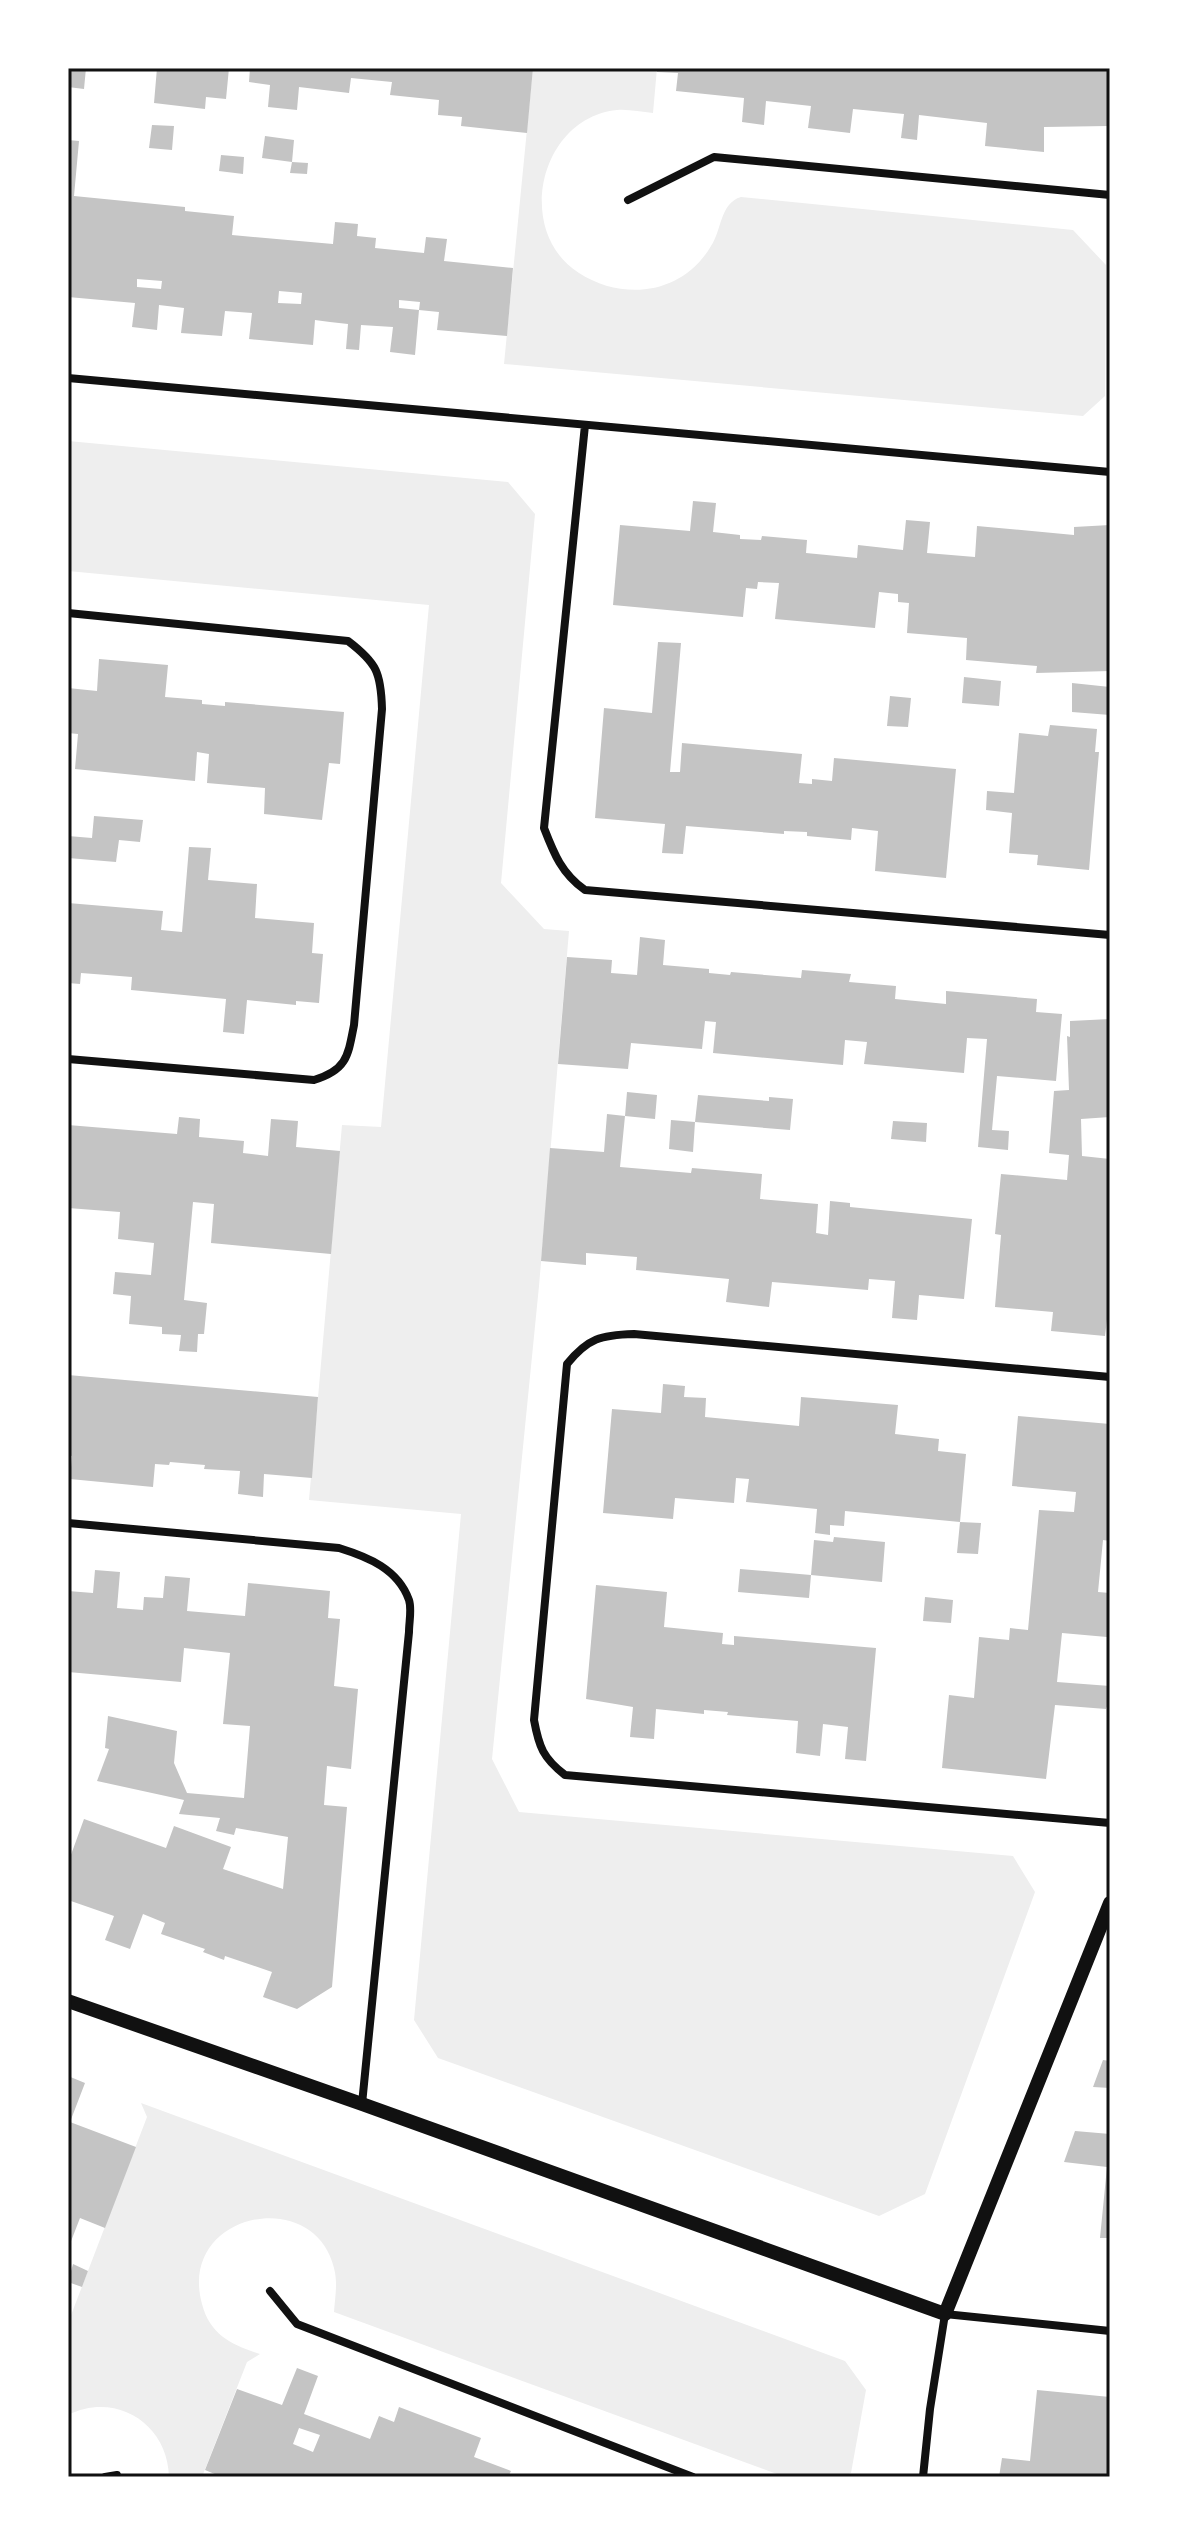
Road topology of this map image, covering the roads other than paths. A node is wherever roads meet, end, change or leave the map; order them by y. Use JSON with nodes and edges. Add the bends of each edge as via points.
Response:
{"nodes":[{"id":1,"x":1110,"y":195,"type":"edge"},
{"id":2,"x":628,"y":200,"type":"dead end"},
{"id":3,"x":68,"y":378,"type":"edge"},
{"id":4,"x":585,"y":425,"type":"junction"},
{"id":5,"x":1110,"y":472,"type":"edge"},
{"id":6,"x":68,"y":613,"type":"edge"},
{"id":7,"x":1110,"y":935,"type":"edge"},
{"id":8,"x":68,"y":1059,"type":"edge"},
{"id":9,"x":1110,"y":1377,"type":"edge"},
{"id":10,"x":68,"y":1523,"type":"edge"},
{"id":11,"x":1110,"y":1823,"type":"edge"},
{"id":12,"x":1110,"y":1903,"type":"edge"},
{"id":13,"x":68,"y":2001,"type":"edge"},
{"id":14,"x":362,"y":2104,"type":"junction"},
{"id":15,"x":270,"y":2291,"type":"dead end"},
{"id":16,"x":945,"y":2314,"type":"junction"},
{"id":17,"x":1110,"y":2331,"type":"edge"},
{"id":18,"x":117,"y":2475,"type":"dead end"},
{"id":19,"x":105,"y":2477,"type":"edge"},
{"id":20,"x":693,"y":2477,"type":"edge"},
{"id":21,"x":923,"y":2477,"type":"edge"}],
"edges":[{"from":1,"to":2,"type":"street","via":[[714,157]]},
{"from":3,"to":4,"type":"street"},
{"from":4,"to":5,"type":"street"},
{"from":4,"to":7,"type":"street","via":[[544,828],[570,880],[585,890]]},
{"from":6,"to":8,"type":"street","via":[[348,641],[369,656],[381,679],[382,709],[354,1025],[349,1054],[333,1074],[314,1080]]},
{"from":9,"to":11,"type":"street","via":[[634,1334],[610,1335],[580,1347],[567,1364],[534,1720],[548,1762],[565,1775]]},
{"from":10,"to":14,"type":"street","via":[[339,1548],[373,1559],[398,1580],[410,1602]]},
{"from":12,"to":16,"type":"street"},
{"from":13,"to":14,"type":"street"},
{"from":14,"to":16,"type":"street"},
{"from":15,"to":20,"type":"street","via":[[297,2324]]},
{"from":16,"to":17,"type":"street"},
{"from":16,"to":21,"type":"street"},
{"from":18,"to":19,"type":"street"}]}
